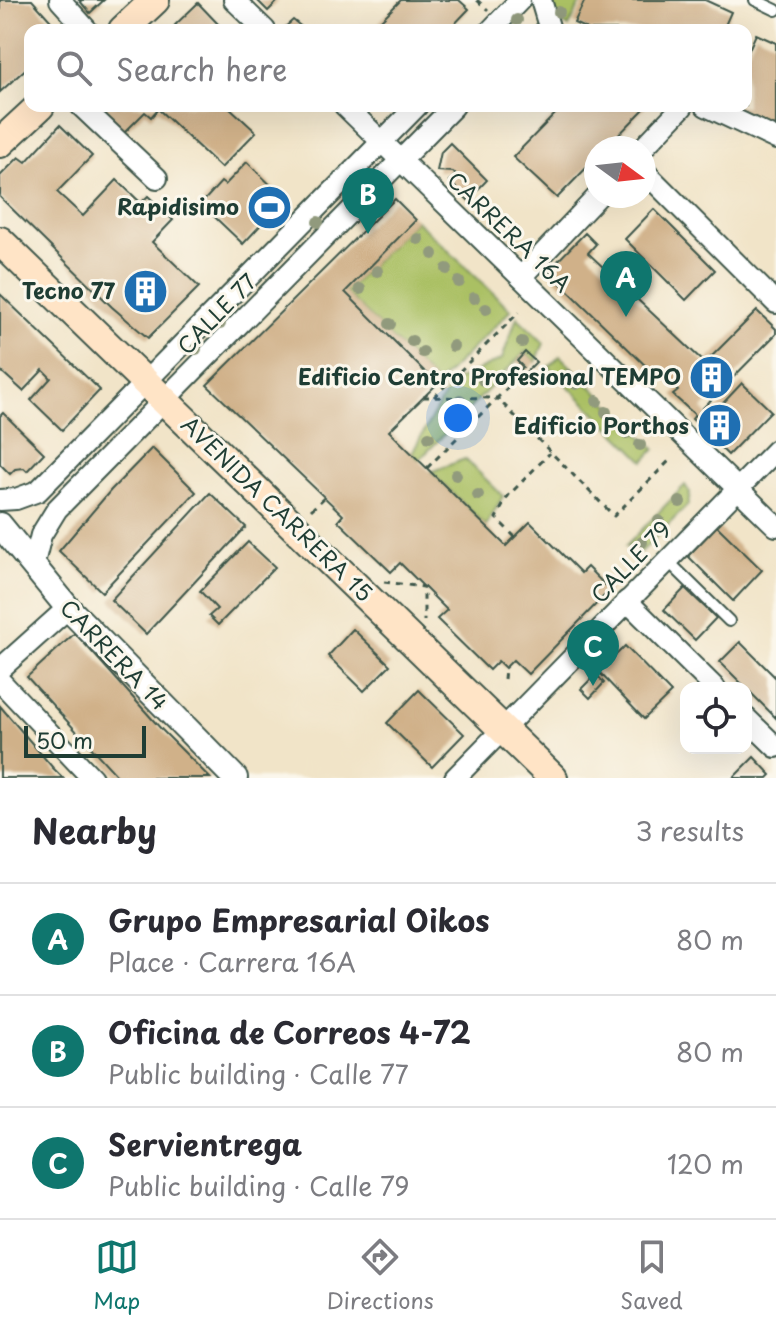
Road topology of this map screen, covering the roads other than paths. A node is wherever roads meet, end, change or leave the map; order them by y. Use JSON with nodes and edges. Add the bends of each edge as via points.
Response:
{"nodes":[{"id":1,"x":60,"y":0,"type":"edge"},
{"id":2,"x":155,"y":0,"type":"edge"},
{"id":3,"x":234,"y":0,"type":"edge"},
{"id":4,"x":520,"y":0,"type":"edge"},
{"id":5,"x":541,"y":0,"type":"edge"},
{"id":6,"x":755,"y":0,"type":"edge"},
{"id":7,"x":776,"y":10,"type":"edge"},
{"id":8,"x":82,"y":24,"type":"edge"},
{"id":9,"x":129,"y":24,"type":"edge"},
{"id":10,"x":259,"y":24,"type":"edge"},
{"id":11,"x":497,"y":24,"type":"edge"},
{"id":12,"x":548,"y":24,"type":"edge"},
{"id":13,"x":34,"y":112,"type":"edge"},
{"id":14,"x":87,"y":112,"type":"edge"},
{"id":15,"x":351,"y":112,"type":"edge"},
{"id":16,"x":411,"y":112,"type":"edge"},
{"id":17,"x":448,"y":112,"type":"edge"},
{"id":18,"x":677,"y":112,"type":"edge"},
{"id":19,"x":719,"y":112,"type":"edge"},
{"id":20,"x":654,"y":136,"type":"edge"},
{"id":21,"x":776,"y":139,"type":"edge"},
{"id":22,"x":382,"y":141,"type":"junction"},
{"id":23,"x":0,"y":143,"type":"edge"},
{"id":24,"x":401,"y":160,"type":"junction"},
{"id":25,"x":157,"y":178,"type":"dead end"},
{"id":26,"x":656,"y":183,"type":"edge"},
{"id":27,"x":587,"y":208,"type":"edge"},
{"id":28,"x":0,"y":241,"type":"edge"},
{"id":29,"x":521,"y":277,"type":"junction"},
{"id":30,"x":776,"y":303,"type":"edge"},
{"id":31,"x":156,"y":391,"type":"junction"},
{"id":32,"x":776,"y":450,"type":"edge"},
{"id":33,"x":738,"y":488,"type":"junction"},
{"id":34,"x":0,"y":500,"type":"edge"},
{"id":35,"x":0,"y":525,"type":"edge"},
{"id":36,"x":776,"y":526,"type":"edge"},
{"id":37,"x":667,"y":560,"type":"junction"},
{"id":38,"x":33,"y":567,"type":"junction"},
{"id":39,"x":627,"y":601,"type":"junction"},
{"id":40,"x":68,"y":608,"type":"junction"},
{"id":41,"x":729,"y":621,"type":"dead end"},
{"id":42,"x":0,"y":669,"type":"edge"},
{"id":43,"x":0,"y":681,"type":"edge"},
{"id":44,"x":709,"y":682,"type":"edge"},
{"id":45,"x":752,"y":724,"type":"edge"},
{"id":46,"x":503,"y":729,"type":"junction"},
{"id":47,"x":776,"y":747,"type":"edge"},
{"id":48,"x":92,"y":778,"type":"edge"},
{"id":49,"x":235,"y":778,"type":"edge"},
{"id":50,"x":455,"y":778,"type":"edge"},
{"id":51,"x":553,"y":778,"type":"edge"}],
"edges":[{"from":1,"to":8,"type":"street"},
{"from":2,"to":9,"type":"main road"},
{"from":3,"to":10,"type":"street"},
{"from":4,"to":11,"type":"street"},
{"from":5,"to":12,"type":"street"},
{"from":6,"to":7,"type":"lane"},
{"from":13,"to":23,"type":"main road"},
{"from":14,"to":25,"type":"street"},
{"from":15,"to":22,"type":"street","name":"CARRERA 16A"},
{"from":16,"to":22,"type":"street","name":"CALLE 77"},
{"from":17,"to":24,"type":"street","name":"CALLE 77"},
{"from":18,"to":20,"type":"street"},
{"from":19,"to":21,"type":"street"},
{"from":22,"to":24,"type":"street","name":"CARRERA 16A"},
{"from":22,"to":31,"type":"street","name":"CALLE 77"},
{"from":24,"to":29,"type":"street","name":"CARRERA 16A"},
{"from":24,"to":31,"type":"street","name":"CALLE 77"},
{"from":26,"to":30,"type":"street"},
{"from":27,"to":29,"type":"street"},
{"from":28,"to":31,"type":"main road","name":"AVENIDA CARRERA 15"},
{"from":29,"to":33,"type":"street","name":"CARRERA 16A"},
{"from":31,"to":34,"type":"street","name":"CALLE 77","via":[[38,491]]},
{"from":31,"to":38,"type":"street","name":"CALLE 77","via":[[57,509],[41,535]]},
{"from":31,"to":46,"type":"main road","name":"AVENIDA CARRERA 15"},
{"from":32,"to":33,"type":"street","name":"CALLE 79"},
{"from":33,"to":36,"type":"street","name":"CARRERA 16A"},
{"from":33,"to":37,"type":"street","name":"CALLE 79"},
{"from":35,"to":38,"type":"street","name":"CARRERA 14"},
{"from":37,"to":39,"type":"street","name":"CALLE 79"},
{"from":37,"to":41,"type":"lane"},
{"from":38,"to":40,"type":"street","name":"CARRERA 14"},
{"from":39,"to":44,"type":"street"},
{"from":39,"to":46,"type":"street","name":"CALLE 79"},
{"from":40,"to":42,"type":"street"},
{"from":40,"to":49,"type":"street","name":"CARRERA 14"},
{"from":43,"to":48,"type":"street"},
{"from":45,"to":47,"type":"street"},
{"from":46,"to":50,"type":"street","name":"CALLE 79"},
{"from":46,"to":51,"type":"main road","name":"AVENIDA CARRERA 15"}]}
